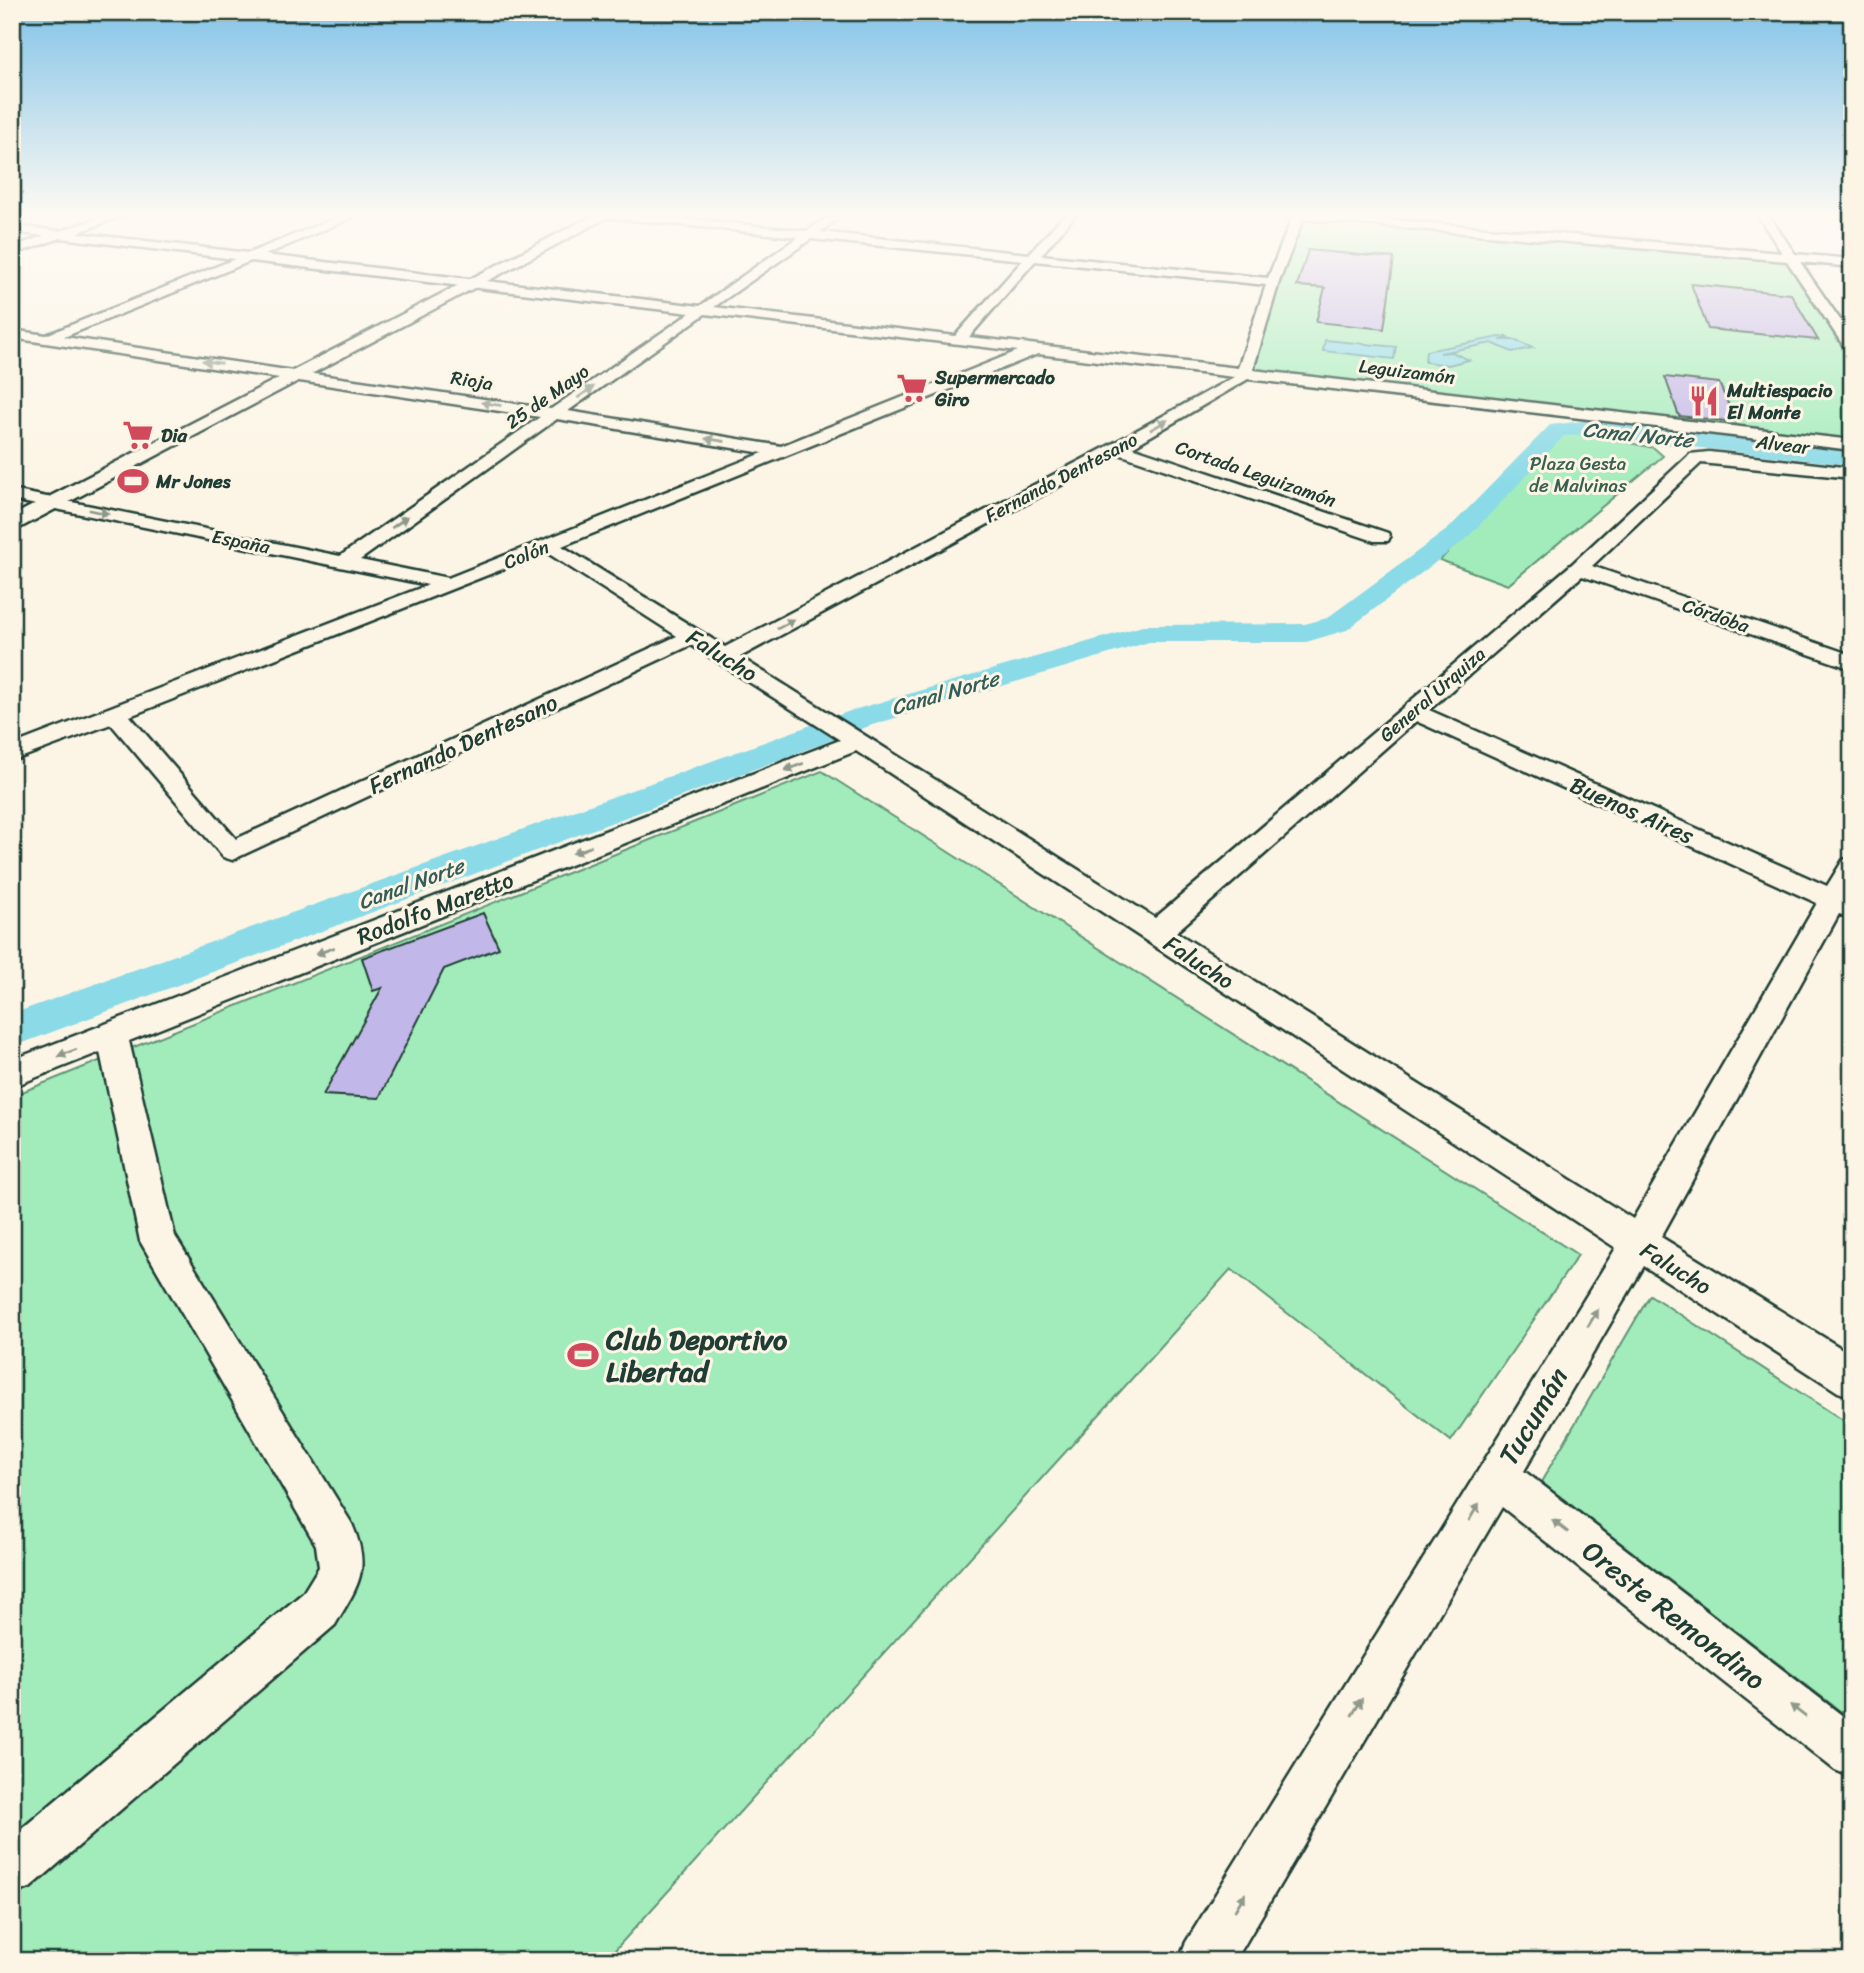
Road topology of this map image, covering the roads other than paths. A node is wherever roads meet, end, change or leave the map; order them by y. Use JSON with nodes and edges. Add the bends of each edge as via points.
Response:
{"nodes":[{"id":1,"x":131,"y":305,"type":"edge"},
{"id":2,"x":417,"y":305,"type":"edge"},
{"id":3,"x":424,"y":305,"type":"edge"},
{"id":4,"x":654,"y":305,"type":"edge"},
{"id":5,"x":710,"y":305,"type":"edge"},
{"id":6,"x":991,"y":305,"type":"edge"},
{"id":7,"x":1266,"y":305,"type":"edge"},
{"id":8,"x":1823,"y":305,"type":"edge"},
{"id":9,"x":702,"y":311,"type":"junction"},
{"id":10,"x":12,"y":334,"type":"edge"},
{"id":11,"x":47,"y":339,"type":"junction"},
{"id":12,"x":959,"y":340,"type":"junction"},
{"id":13,"x":1850,"y":344,"type":"edge"},
{"id":14,"x":24,"y":348,"type":"dead end"},
{"id":15,"x":1038,"y":349,"type":"junction"},
{"id":16,"x":279,"y":372,"type":"junction"},
{"id":17,"x":1244,"y":374,"type":"junction"},
{"id":18,"x":299,"y":375,"type":"junction"},
{"id":19,"x":555,"y":414,"type":"junction"},
{"id":20,"x":1852,"y":445,"type":"edge"},
{"id":21,"x":1118,"y":448,"type":"junction"},
{"id":22,"x":783,"y":451,"type":"junction"},
{"id":23,"x":1709,"y":457,"type":"joint"},
{"id":24,"x":1852,"y":473,"type":"edge"},
{"id":25,"x":12,"y":495,"type":"edge"},
{"id":26,"x":32,"y":499,"type":"junction"},
{"id":27,"x":54,"y":503,"type":"junction"},
{"id":28,"x":12,"y":509,"type":"edge"},
{"id":29,"x":12,"y":525,"type":"edge"},
{"id":30,"x":1381,"y":537,"type":"dead end"},
{"id":31,"x":547,"y":545,"type":"junction"},
{"id":32,"x":344,"y":562,"type":"junction"},
{"id":33,"x":1579,"y":568,"type":"junction"},
{"id":34,"x":450,"y":584,"type":"junction"},
{"id":35,"x":693,"y":636,"type":"junction"},
{"id":36,"x":725,"y":656,"type":"junction"},
{"id":37,"x":1852,"y":662,"type":"edge"},
{"id":38,"x":1412,"y":711,"type":"junction"},
{"id":39,"x":115,"y":714,"type":"junction"},
{"id":40,"x":857,"y":742,"type":"junction"},
{"id":41,"x":12,"y":754,"type":"edge"},
{"id":42,"x":1852,"y":866,"type":"edge"},
{"id":43,"x":1842,"y":904,"type":"edge"},
{"id":44,"x":1155,"y":934,"type":"junction"},
{"id":45,"x":113,"y":1035,"type":"junction"},
{"id":46,"x":12,"y":1074,"type":"edge"},
{"id":47,"x":1638,"y":1244,"type":"junction"},
{"id":48,"x":1852,"y":1378,"type":"edge"},
{"id":49,"x":1496,"y":1476,"type":"junction"},
{"id":50,"x":1852,"y":1753,"type":"edge"},
{"id":51,"x":12,"y":1870,"type":"edge"},
{"id":52,"x":1205,"y":1961,"type":"edge"}],
"edges":[{"from":1,"to":11,"type":"street"},
{"from":2,"to":16,"type":"street"},
{"from":3,"to":18,"type":"street"},
{"from":4,"to":9,"type":"street","name":"Leguizamón"},
{"from":5,"to":9,"type":"street","name":"25 de Mayo"},
{"from":6,"to":12,"type":"street"},
{"from":7,"to":17,"type":"street"},
{"from":8,"to":13,"type":"street"},
{"from":9,"to":12,"type":"street","name":"Leguizamón"},
{"from":19,"to":9,"type":"street","name":"25 de Mayo","one_way":true},
{"from":10,"to":11,"type":"street","name":"Rioja"},
{"from":11,"to":14,"type":"street"},
{"from":16,"to":11,"type":"street","name":"Rioja","one_way":true},
{"from":12,"to":15,"type":"street","name":"Leguizamón"},
{"from":15,"to":17,"type":"street","name":"Leguizamón"},
{"from":15,"to":22,"type":"street","name":"Colón"},
{"from":16,"to":18,"type":"street","name":"Rioja"},
{"from":16,"to":26,"type":"street"},
{"from":17,"to":20,"type":"street","name":"Leguizamón"},
{"from":21,"to":17,"type":"street","name":"Fernando Dentesano","one_way":true},
{"from":19,"to":18,"type":"street","name":"Rioja","one_way":true},
{"from":18,"to":27,"type":"street"},
{"from":22,"to":19,"type":"street","name":"Rioja","one_way":true},
{"from":32,"to":19,"type":"street","name":"25 de Mayo","one_way":true},
{"from":21,"to":30,"type":"street","name":"Cortada Leguizamón"},
{"from":36,"to":21,"type":"street","name":"Fernando Dentesano","one_way":true},
{"from":22,"to":31,"type":"street","name":"Colón"},
{"from":23,"to":24,"type":"street","name":"Alvear"},
{"from":23,"to":33,"type":"street","name":"General Urquiza","via":[[1696,458]]},
{"from":25,"to":26,"type":"street","name":"España"},
{"from":26,"to":27,"type":"street","name":"España"},
{"from":26,"to":28,"type":"street"},
{"from":27,"to":29,"type":"street"},
{"from":27,"to":32,"type":"street","name":"España","one_way":true},
{"from":31,"to":34,"type":"street","name":"Colón"},
{"from":31,"to":35,"type":"street","name":"Falucho"},
{"from":32,"to":34,"type":"street","name":"España"},
{"from":33,"to":37,"type":"street","name":"Córdoba"},
{"from":33,"to":38,"type":"street","name":"General Urquiza"},
{"from":34,"to":39,"type":"street","name":"Colón"},
{"from":35,"to":36,"type":"street","name":"Falucho"},
{"from":35,"to":39,"type":"street","name":"Fernando Dentesano","via":[[232,851]]},
{"from":36,"to":40,"type":"street","name":"Falucho"},
{"from":38,"to":43,"type":"street","name":"Buenos Aires"},
{"from":38,"to":44,"type":"street","name":"General Urquiza"},
{"from":39,"to":41,"type":"street","name":"Colón"},
{"from":40,"to":44,"type":"street","name":"Falucho"},
{"from":40,"to":45,"type":"street","name":"Rodolfo Maretto","one_way":true},
{"from":42,"to":43,"type":"street","name":"Tucumán"},
{"from":43,"to":47,"type":"street","name":"Tucumán"},
{"from":44,"to":47,"type":"street","name":"Falucho"},
{"from":45,"to":46,"type":"street","name":"Rodolfo Maretto","one_way":true},
{"from":45,"to":51,"type":"street","via":[[158,1241],[337,1539],[341,1571],[319,1609]]},
{"from":47,"to":48,"type":"street","name":"Falucho"},
{"from":49,"to":47,"type":"street","name":"Tucumán","one_way":true},
{"from":50,"to":49,"type":"street","name":"Oreste Remondino","one_way":true},
{"from":52,"to":49,"type":"street","name":"Tucumán","one_way":true}]}
